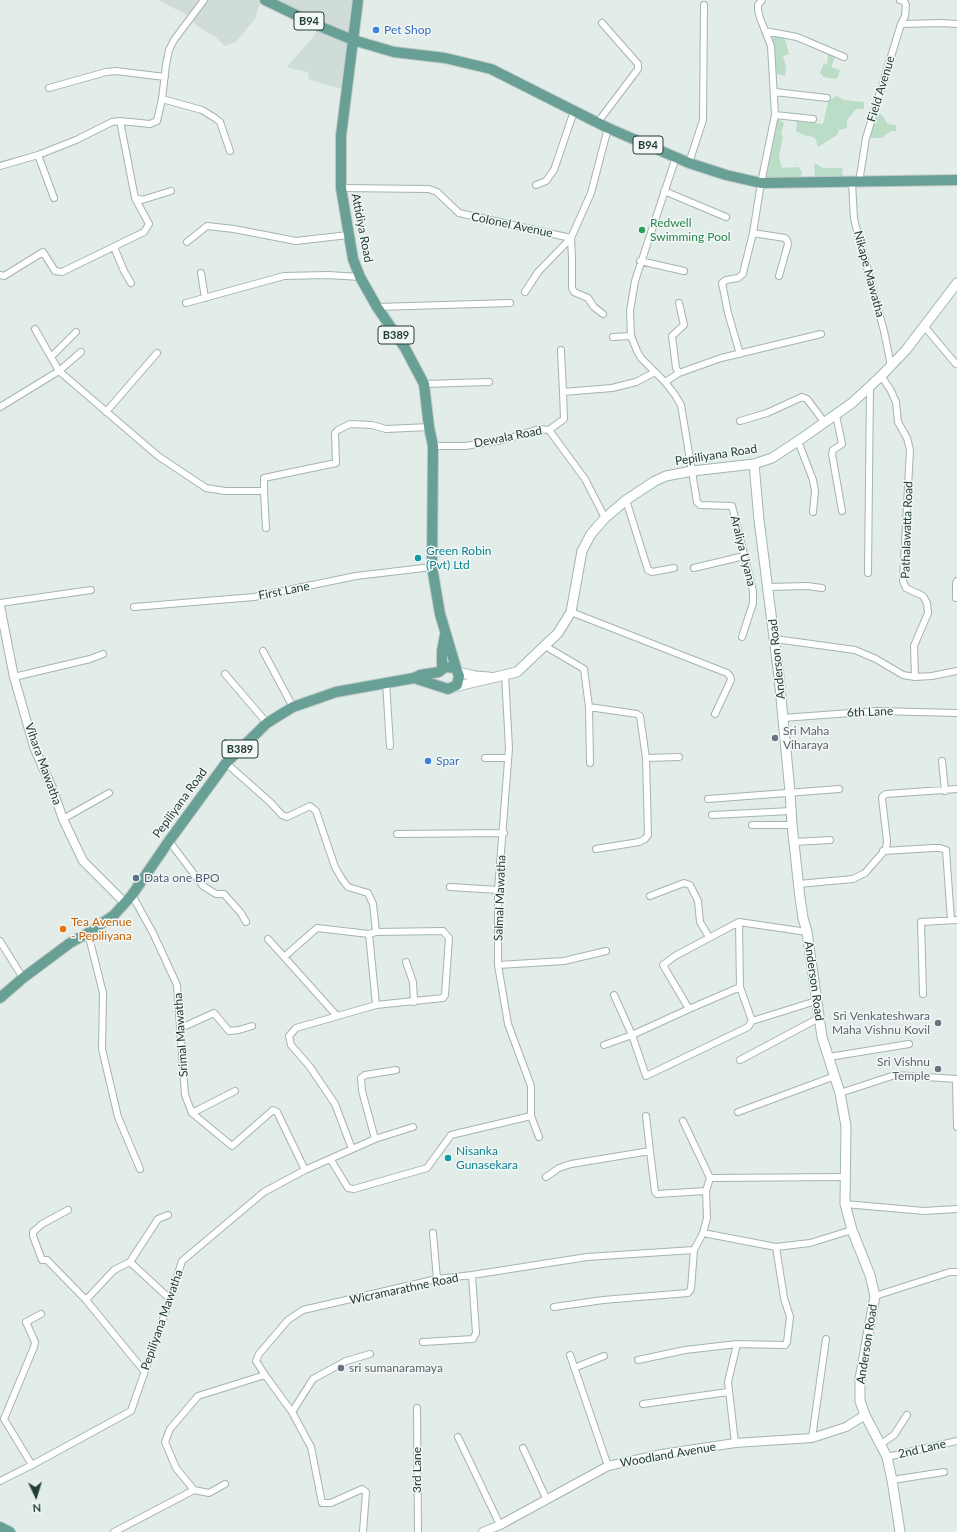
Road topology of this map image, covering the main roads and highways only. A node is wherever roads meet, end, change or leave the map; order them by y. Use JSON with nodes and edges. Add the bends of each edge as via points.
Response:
{"nodes":[{"id":1,"x":265,"y":0,"type":"edge"},
{"id":2,"x":358,"y":0,"type":"edge"},
{"id":3,"x":353,"y":40,"type":"junction"},
{"id":4,"x":957,"y":180,"type":"edge"},
{"id":5,"x":957,"y":283,"type":"edge"},
{"id":6,"x":754,"y":464,"type":"junction"},
{"id":7,"x":445,"y":633,"type":"junction"},
{"id":8,"x":440,"y":670,"type":"junction"},
{"id":9,"x":457,"y":670,"type":"junction"},
{"id":10,"x":414,"y":678,"type":"junction"},
{"id":11,"x":492,"y":678,"type":"junction"},
{"id":12,"x":454,"y":687,"type":"junction"},
{"id":13,"x":443,"y":688,"type":"junction"},
{"id":14,"x":0,"y":998,"type":"edge"},
{"id":15,"x":0,"y":1527,"type":"edge"},
{"id":16,"x":10,"y":1532,"type":"edge"},
{"id":17,"x":900,"y":1532,"type":"edge"}],
"edges":[{"from":1,"to":3,"type":"main road","number":"B94"},
{"from":2,"to":3,"type":"main road","name":"Attidiya Road","number":"B389"},
{"from":3,"to":4,"type":"main road","number":"B94","via":[[394,52],[445,58],[491,69],[608,128],[726,176],[760,183]]},
{"from":3,"to":7,"type":"main road","name":"Attidiya Road","number":"B389","via":[[341,136],[341,188],[348,234],[353,260],[360,277],[405,348],[424,384],[434,446],[432,567]]},
{"from":5,"to":6,"type":"main road","name":"Pepiliyana Road","via":[[906,350],[870,386],[825,423],[772,458]]},
{"from":6,"to":11,"type":"main road","name":"Pepiliyana Road","via":[[666,476],[626,500],[591,534],[582,551],[571,612],[558,633],[516,672]]},
{"from":6,"to":17,"type":"main road","name":"Anderson Road","via":[[775,639],[798,884],[822,1037],[840,1093],[846,1126],[845,1204],[852,1230],[870,1275],[874,1296],[860,1378],[860,1401],[887,1457]]},
{"from":7,"to":8,"type":"main road","number":"B389"},
{"from":7,"to":9,"type":"main road","number":"B389"},
{"from":8,"to":9,"type":"main road","via":[[451,667]]},
{"from":8,"to":10,"type":"main road","number":"B389"},
{"from":8,"to":13,"type":"main road","via":[[437,676]]},
{"from":9,"to":11,"type":"main road"},
{"from":9,"to":12,"type":"main road","via":[[459,676]]},
{"from":10,"to":13,"type":"main road","number":"B389"},
{"from":10,"to":14,"type":"main road","name":"Pepiliyana Road","number":"B389","via":[[336,692],[293,707],[267,723],[226,763],[125,903],[114,914],[70,943]]},
{"from":11,"to":12,"type":"main road","name":"Pepiliyana Road"},
{"from":12,"to":13,"type":"main road"},
{"from":15,"to":16,"type":"main road"}]}
